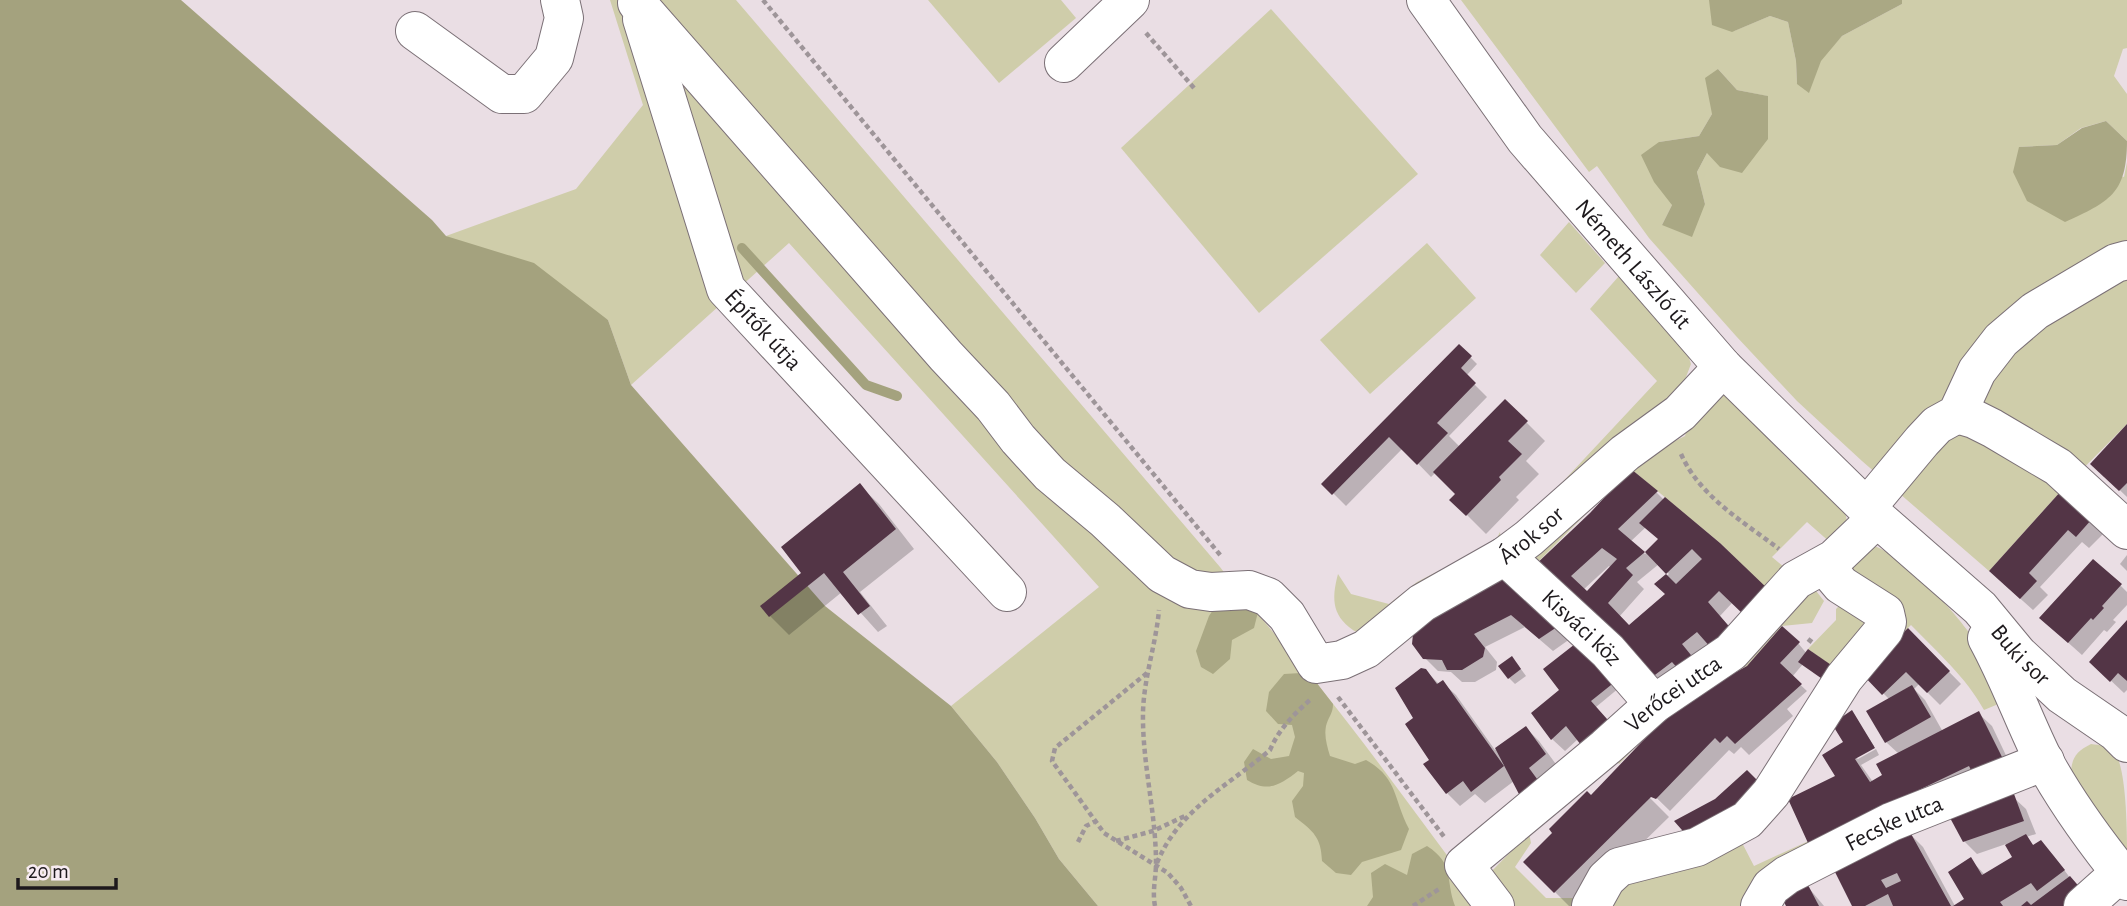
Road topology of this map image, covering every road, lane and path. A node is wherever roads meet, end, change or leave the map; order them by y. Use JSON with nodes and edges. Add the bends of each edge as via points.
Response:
{"nodes":[{"id":1,"x":560,"y":0,"type":"edge"},
{"id":2,"x":763,"y":0,"type":"edge"},
{"id":3,"x":1426,"y":0,"type":"edge"},
{"id":4,"x":637,"y":1,"type":"edge"},
{"id":5,"x":1127,"y":3,"type":"edge"},
{"id":6,"x":415,"y":31,"type":"dead end"},
{"id":7,"x":1064,"y":63,"type":"dead end"},
{"id":8,"x":1194,"y":88,"type":"dead end"},
{"id":9,"x":2127,"y":260,"type":"edge"},
{"id":10,"x":1723,"y":367,"type":"junction"},
{"id":11,"x":1957,"y":414,"type":"junction"},
{"id":12,"x":1681,"y":454,"type":"dead end"},
{"id":13,"x":1872,"y":512,"type":"junction"},
{"id":14,"x":2127,"y":530,"type":"edge"},
{"id":15,"x":1505,"y":556,"type":"junction"},
{"id":16,"x":1817,"y":569,"type":"junction"},
{"id":17,"x":1162,"y":574,"type":"junction"},
{"id":18,"x":1948,"y":582,"type":"junction"},
{"id":19,"x":1249,"y":590,"type":"junction"},
{"id":20,"x":1007,"y":592,"type":"dead end"},
{"id":21,"x":1808,"y":639,"type":"dead end"},
{"id":22,"x":1813,"y":643,"type":"dead end"},
{"id":23,"x":1147,"y":673,"type":"junction"},
{"id":24,"x":1322,"y":674,"type":"junction"},
{"id":25,"x":1654,"y":704,"type":"junction"},
{"id":26,"x":2113,"y":732,"type":"edge"},
{"id":27,"x":2045,"y":761,"type":"junction"},
{"id":28,"x":1189,"y":814,"type":"junction"},
{"id":29,"x":1094,"y":822,"type":"junction"},
{"id":30,"x":1153,"y":831,"type":"junction"},
{"id":31,"x":1116,"y":841,"type":"junction"},
{"id":32,"x":1078,"y":842,"type":"dead end"},
{"id":33,"x":1156,"y":864,"type":"junction"},
{"id":34,"x":1464,"y":865,"type":"junction"},
{"id":35,"x":2124,"y":877,"type":"edge"},
{"id":36,"x":1155,"y":906,"type":"edge"},
{"id":37,"x":1191,"y":906,"type":"edge"},
{"id":38,"x":1495,"y":906,"type":"edge"},
{"id":39,"x":1591,"y":906,"type":"edge"},
{"id":40,"x":1760,"y":906,"type":"edge"},
{"id":41,"x":2082,"y":906,"type":"edge"}],
"edges":[{"from":1,"to":6,"type":"street","via":[[564,18],[554,58],[524,94],[502,94]]},
{"from":2,"to":19,"type":"path"},
{"from":3,"to":10,"type":"street","name":"Németh László út","via":[[1525,139]]},
{"from":4,"to":17,"type":"street","via":[[1050,474]]},
{"from":4,"to":20,"type":"street","name":"Építők útja","via":[[726,289]]},
{"from":5,"to":7,"type":"street"},
{"from":5,"to":8,"type":"path"},
{"from":9,"to":11,"type":"street","via":[[2035,311],[2001,340],[1977,371]]},
{"from":10,"to":13,"type":"street","name":"Németh László út"},
{"from":10,"to":15,"type":"street","name":"Árok sor","via":[[1680,413],[1625,453]]},
{"from":11,"to":13,"type":"street","name":"Verőcei utca","via":[[1937,425],[1922,441]]},
{"from":11,"to":14,"type":"street","via":[[1983,423],[2058,467]]},
{"from":12,"to":16,"type":"path","via":[[1703,490]]},
{"from":13,"to":16,"type":"street","name":"Verőcei utca"},
{"from":13,"to":18,"type":"street","name":"Buki sor"},
{"from":15,"to":24,"type":"street","name":"Árok sor","via":[[1422,603],[1366,649]]},
{"from":15,"to":25,"type":"street","name":"Kisváci köz","via":[[1608,651]]},
{"from":16,"to":25,"type":"street","name":"Verőcei utca","via":[[1796,580],[1731,653]]},
{"from":16,"to":39,"type":"street","via":[[1885,613],[1884,630],[1844,678],[1771,793],[1747,820],[1696,848],[1619,867],[1606,879]]},
{"from":17,"to":19,"type":"street","via":[[1191,589]]},
{"from":17,"to":23,"type":"path"},
{"from":18,"to":26,"type":"street","name":"Buki sor","via":[[1980,608],[2062,695]]},
{"from":18,"to":27,"type":"street","name":"Buki sor","via":[[2005,669]]},
{"from":19,"to":24,"type":"street","via":[[1268,597],[1287,616]]},
{"from":21,"to":22,"type":"path"},
{"from":23,"to":29,"type":"path","via":[[1055,748],[1052,761]]},
{"from":23,"to":30,"type":"path","via":[[1144,757]]},
{"from":24,"to":28,"type":"path","via":[[1270,750]]},
{"from":24,"to":34,"type":"path"},
{"from":25,"to":34,"type":"street","name":"Verőcei utca"},
{"from":26,"to":27,"type":"street","name":"Buki sor","via":[[2076,720],[2062,725],[2051,737]]},
{"from":27,"to":35,"type":"street","name":"Buki sor","via":[[2091,835]]},
{"from":27,"to":40,"type":"street","name":"Fecske utca","via":[[1891,822],[1787,875],[1771,887]]},
{"from":28,"to":30,"type":"path"},
{"from":28,"to":33,"type":"path","via":[[1165,843]]},
{"from":29,"to":31,"type":"path"},
{"from":29,"to":32,"type":"path","via":[[1086,826]]},
{"from":30,"to":31,"type":"path"},
{"from":30,"to":33,"type":"path"},
{"from":31,"to":33,"type":"path"},
{"from":33,"to":36,"type":"path"},
{"from":33,"to":37,"type":"path","via":[[1181,888]]},
{"from":34,"to":38,"type":"street"},
{"from":35,"to":41,"type":"street"}]}
